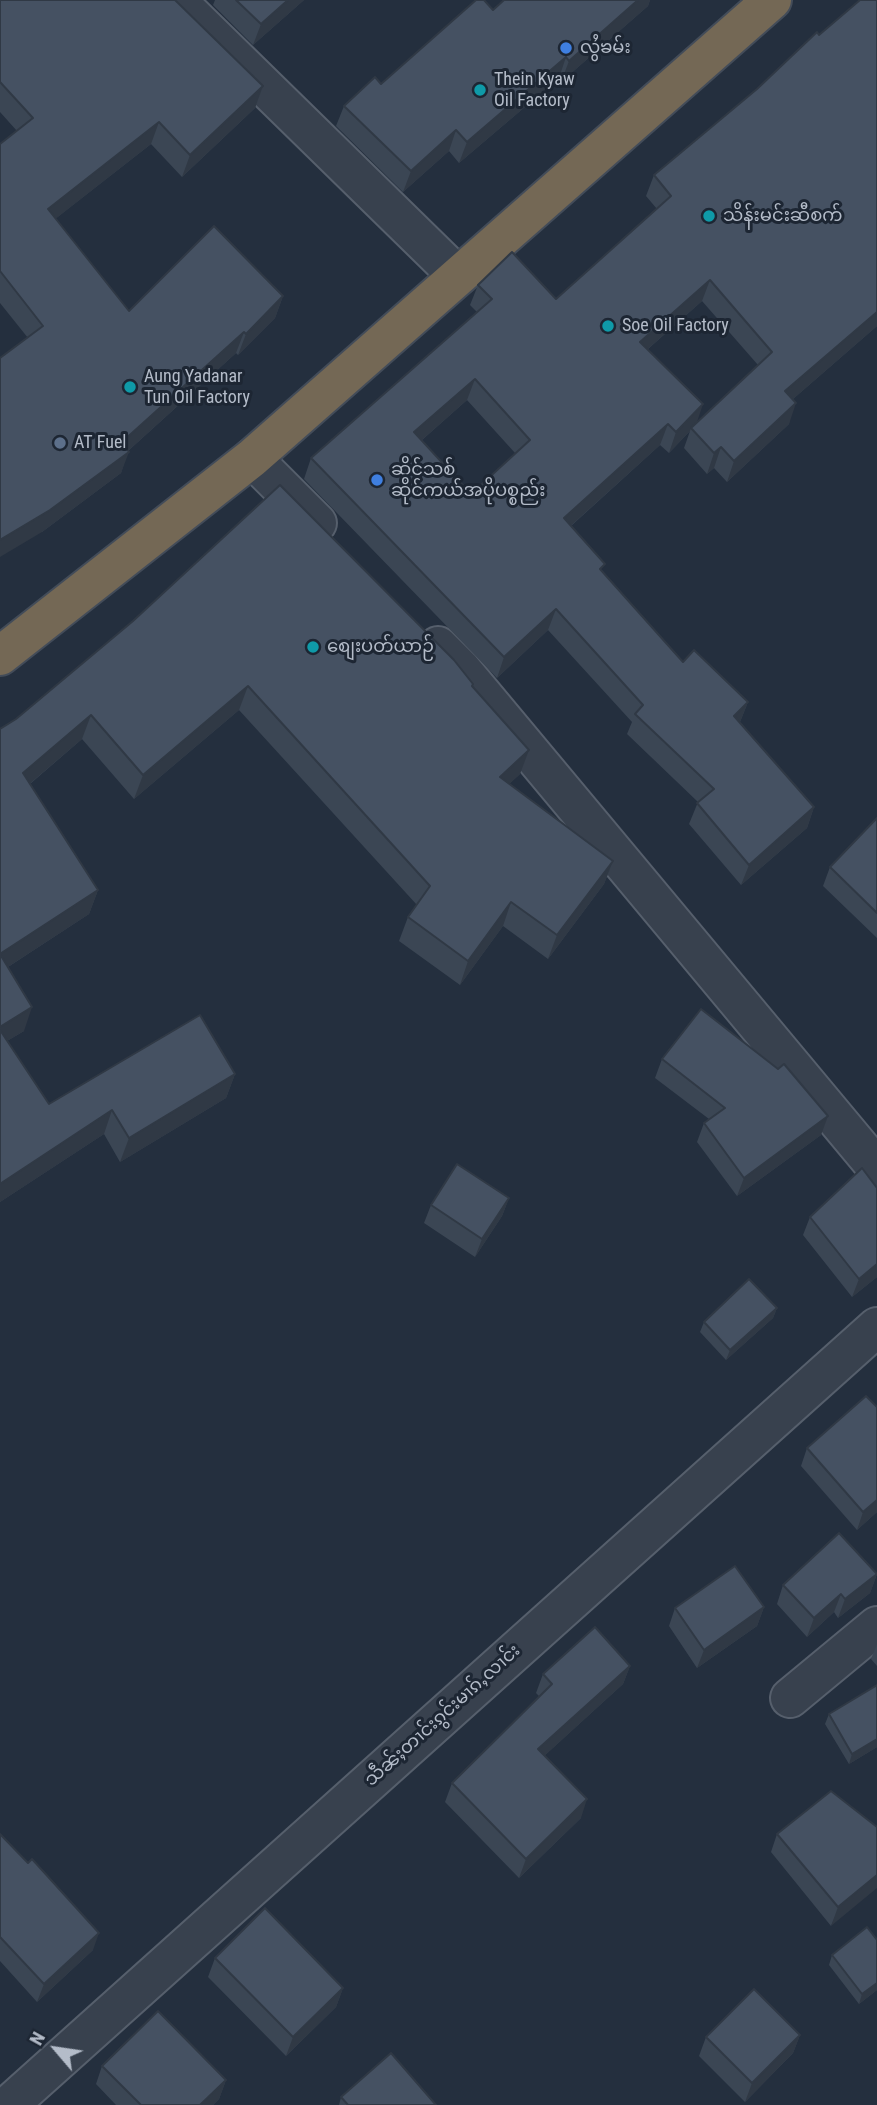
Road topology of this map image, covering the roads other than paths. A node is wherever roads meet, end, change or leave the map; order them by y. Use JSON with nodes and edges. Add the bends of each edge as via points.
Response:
{"nodes":[{"id":1,"x":176,"y":0,"type":"edge"},
{"id":2,"x":772,"y":0,"type":"edge"},
{"id":3,"x":458,"y":276,"type":"junction"},
{"id":4,"x":252,"y":458,"type":"junction"},
{"id":5,"x":337,"y":544,"type":"edge"},
{"id":6,"x":414,"y":621,"type":"edge"},
{"id":7,"x":0,"y":656,"type":"edge"},
{"id":8,"x":877,"y":1168,"type":"edge"},
{"id":9,"x":877,"y":1327,"type":"edge"},
{"id":10,"x":877,"y":1626,"type":"edge"},
{"id":11,"x":790,"y":1698,"type":"dead end"},
{"id":12,"x":15,"y":2095,"type":"edge"}],
"edges":[{"from":1,"to":3,"type":"street"},
{"from":2,"to":3,"type":"highway"},
{"from":3,"to":4,"type":"highway"},
{"from":4,"to":5,"type":"street"},
{"from":4,"to":7,"type":"highway"},
{"from":6,"to":8,"type":"street","via":[[461,669]]},
{"from":9,"to":12,"type":"street","name":"သဵၼ်ႈတၢင်းၵွင်းမၢၵ်ႇလၢင်း"},
{"from":10,"to":11,"type":"street"}]}
